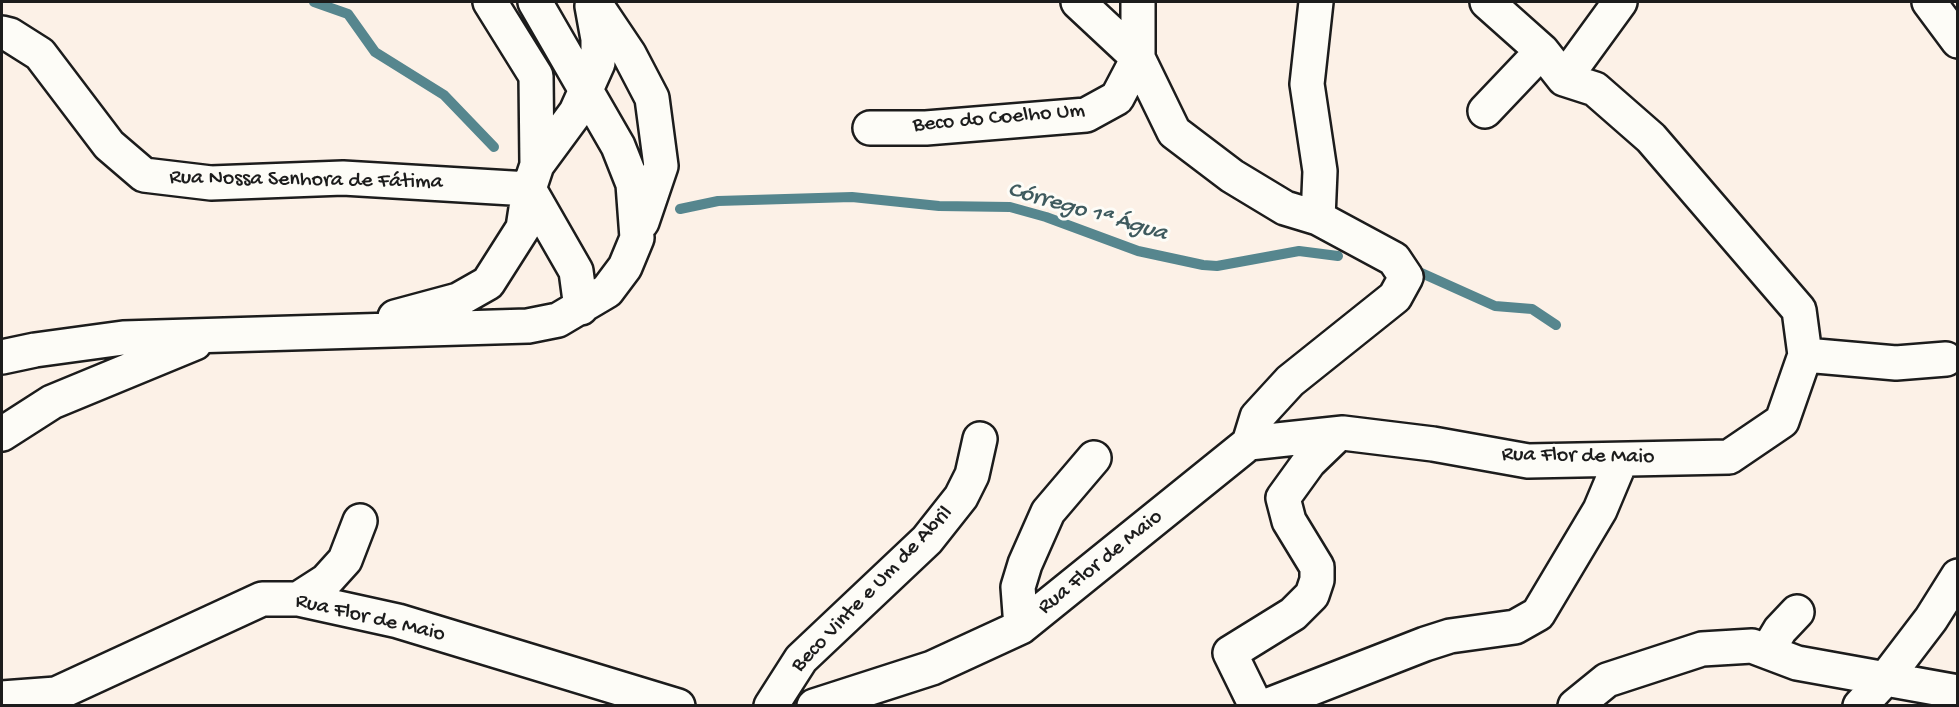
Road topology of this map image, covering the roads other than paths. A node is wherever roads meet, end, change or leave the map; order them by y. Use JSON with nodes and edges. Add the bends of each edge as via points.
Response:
{"nodes":[{"id":1,"x":490,"y":2,"type":"edge"},
{"id":2,"x":535,"y":2,"type":"edge"},
{"id":3,"x":592,"y":2,"type":"edge"},
{"id":4,"x":1078,"y":2,"type":"edge"},
{"id":5,"x":1138,"y":2,"type":"edge"},
{"id":6,"x":1316,"y":2,"type":"edge"},
{"id":7,"x":1487,"y":2,"type":"edge"},
{"id":8,"x":1620,"y":2,"type":"edge"},
{"id":9,"x":1929,"y":2,"type":"edge"},
{"id":10,"x":2,"y":33,"type":"edge"},
{"id":11,"x":1958,"y":41,"type":"edge"},
{"id":12,"x":1542,"y":51,"type":"junction"},
{"id":13,"x":1138,"y":58,"type":"junction"},
{"id":14,"x":1564,"y":79,"type":"junction"},
{"id":15,"x":585,"y":90,"type":"junction"},
{"id":16,"x":1485,"y":111,"type":"dead end"},
{"id":17,"x":870,"y":128,"type":"dead end"},
{"id":18,"x":533,"y":177,"type":"junction"},
{"id":19,"x":1318,"y":218,"type":"junction"},
{"id":20,"x":637,"y":238,"type":"junction"},
{"id":21,"x":488,"y":283,"type":"junction"},
{"id":22,"x":581,"y":308,"type":"junction"},
{"id":23,"x":498,"y":329,"type":"junction"},
{"id":24,"x":313,"y":331,"type":"junction"},
{"id":25,"x":209,"y":337,"type":"junction"},
{"id":26,"x":1805,"y":355,"type":"junction"},
{"id":27,"x":2,"y":357,"type":"edge"},
{"id":28,"x":1946,"y":359,"type":"dead end"},
{"id":29,"x":2,"y":434,"type":"edge"},
{"id":30,"x":1338,"y":434,"type":"junction"},
{"id":31,"x":980,"y":439,"type":"dead end"},
{"id":32,"x":1249,"y":442,"type":"junction"},
{"id":33,"x":1094,"y":458,"type":"dead end"},
{"id":34,"x":1621,"y":460,"type":"junction"},
{"id":35,"x":360,"y":521,"type":"dead end"},
{"id":36,"x":1958,"y":576,"type":"edge"},
{"id":37,"x":298,"y":599,"type":"junction"},
{"id":38,"x":1797,"y":612,"type":"dead end"},
{"id":39,"x":1022,"y":627,"type":"junction"},
{"id":40,"x":1768,"y":650,"type":"junction"},
{"id":41,"x":1886,"y":678,"type":"junction"},
{"id":42,"x":1958,"y":692,"type":"edge"},
{"id":43,"x":16,"y":700,"type":"edge"},
{"id":44,"x":57,"y":700,"type":"edge"},
{"id":45,"x":678,"y":705,"type":"edge"},
{"id":46,"x":771,"y":705,"type":"edge"},
{"id":47,"x":814,"y":705,"type":"edge"},
{"id":48,"x":1256,"y":705,"type":"edge"},
{"id":49,"x":1266,"y":705,"type":"edge"},
{"id":50,"x":1575,"y":705,"type":"edge"},
{"id":51,"x":1860,"y":705,"type":"edge"}],
"edges":[{"from":1,"to":18,"type":"street","via":[[536,76]]},
{"from":2,"to":15,"type":"street"},
{"from":3,"to":15,"type":"street","via":[[598,63]]},
{"from":3,"to":20,"type":"street","via":[[629,54],[652,98],[661,166]]},
{"from":4,"to":13,"type":"street"},
{"from":5,"to":13,"type":"street"},
{"from":6,"to":19,"type":"street","via":[[1307,84],[1320,171]]},
{"from":7,"to":12,"type":"street"},
{"from":8,"to":14,"type":"street"},
{"from":9,"to":11,"type":"street"},
{"from":10,"to":18,"type":"street","name":"Rua Nossa Senhora de Fátima","via":[[40,54],[109,145],[144,176],[211,183]]},
{"from":12,"to":14,"type":"street"},
{"from":12,"to":16,"type":"street"},
{"from":13,"to":17,"type":"street","name":"Beco do Coelho Um","via":[[1117,98],[1086,115],[926,128]]},
{"from":13,"to":19,"type":"street","via":[[1174,132],[1232,176],[1284,208]]},
{"from":14,"to":26,"type":"street","name":"Rua Flor de Maio","via":[[1595,89],[1651,138],[1770,273],[1799,310]]},
{"from":15,"to":18,"type":"street","via":[[576,111]]},
{"from":15,"to":20,"type":"street","via":[[618,146],[633,184]]},
{"from":18,"to":21,"type":"street","via":[[523,228]]},
{"from":18,"to":22,"type":"street","via":[[576,271]]},
{"from":19,"to":32,"type":"street","via":[[1394,259],[1406,277],[1395,297],[1290,381],[1257,417]]},
{"from":20,"to":22,"type":"street","via":[[625,267],[608,291]]},
{"from":21,"to":23,"type":"street"},
{"from":21,"to":24,"type":"street","via":[[458,300],[417,313]]},
{"from":22,"to":23,"type":"street","via":[[558,320]]},
{"from":23,"to":24,"type":"street"},
{"from":24,"to":25,"type":"street"},
{"from":25,"to":27,"type":"street","via":[[123,338]]},
{"from":25,"to":29,"type":"street","via":[[52,402]]},
{"from":26,"to":28,"type":"street","via":[[1896,363]]},
{"from":26,"to":34,"type":"street","name":"Rua Flor de Maio","via":[[1782,421],[1729,457]]},
{"from":30,"to":32,"type":"street","name":"Rua Flor de Maio"},
{"from":30,"to":34,"type":"street","name":"Rua Flor de Maio","via":[[1433,444],[1528,461]]},
{"from":30,"to":48,"type":"street","via":[[1309,462],[1283,498],[1289,521],[1317,567],[1312,595],[1293,614],[1230,653]]},
{"from":31,"to":46,"type":"street","name":"Beco Vinte e Um de Abril","via":[[972,475],[961,497],[927,540],[801,659]]},
{"from":32,"to":39,"type":"street","name":"Rua Flor de Maio"},
{"from":33,"to":39,"type":"street","via":[[1048,513],[1025,564],[1018,587]]},
{"from":34,"to":49,"type":"street","via":[[1600,510],[1538,614],[1515,627],[1450,636],[1425,644]]},
{"from":35,"to":37,"type":"street","via":[[345,560],[326,581]]},
{"from":36,"to":41,"type":"street"},
{"from":37,"to":44,"type":"street","name":"Rua Flor de Maio","via":[[262,599]]},
{"from":37,"to":45,"type":"street","name":"Rua Flor de Maio","via":[[398,621]]},
{"from":38,"to":40,"type":"street"},
{"from":39,"to":47,"type":"street","name":"Rua Flor de Maio","via":[[932,668]]},
{"from":40,"to":41,"type":"street","via":[[1797,663],[1837,673]]},
{"from":40,"to":50,"type":"street","via":[[1752,646],[1702,649],[1607,681]]},
{"from":41,"to":42,"type":"street"},
{"from":41,"to":51,"type":"street"},
{"from":43,"to":44,"type":"street","name":"Rua Flor de Maio"}]}
